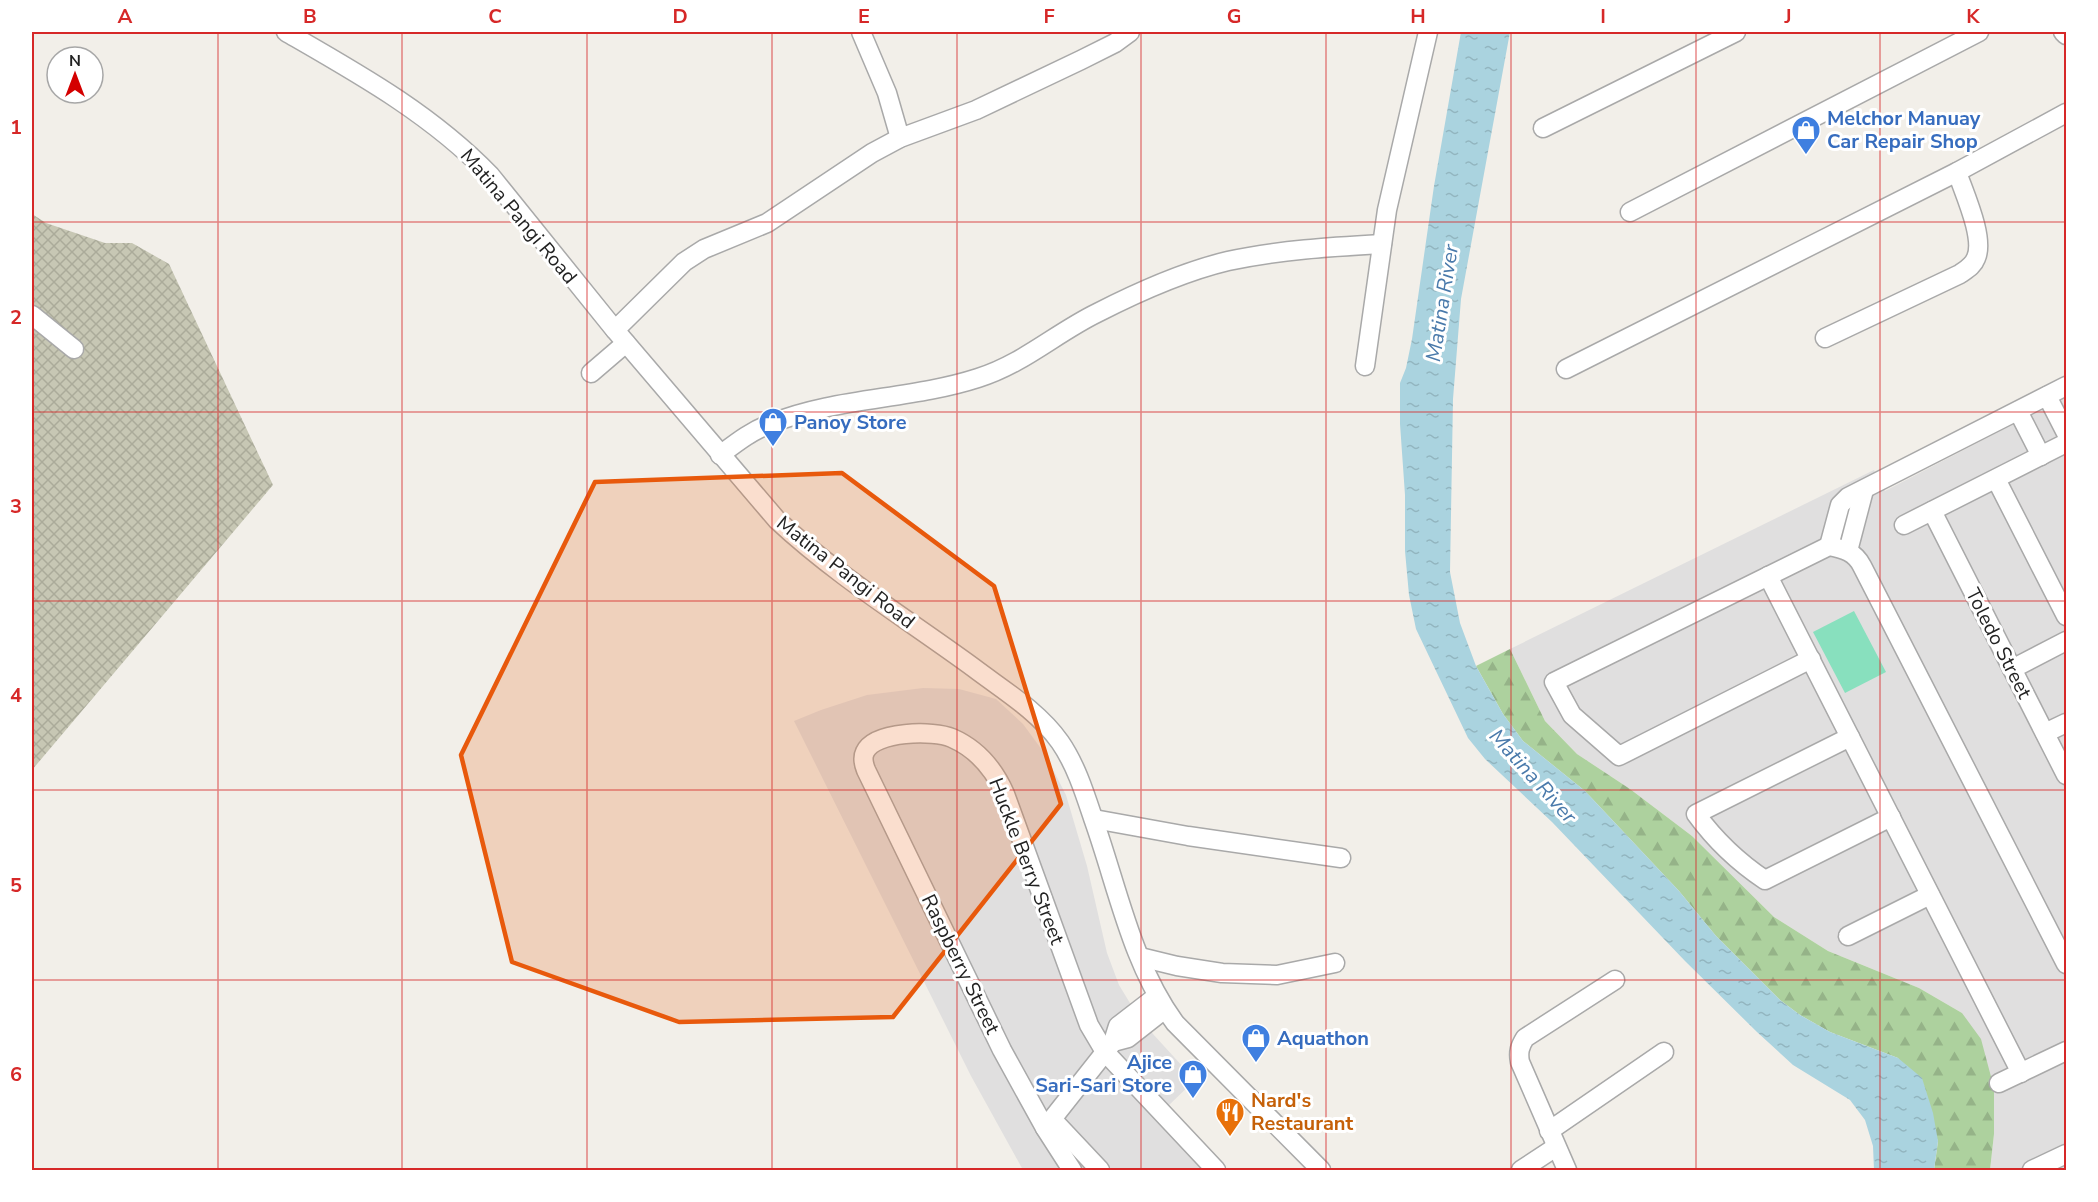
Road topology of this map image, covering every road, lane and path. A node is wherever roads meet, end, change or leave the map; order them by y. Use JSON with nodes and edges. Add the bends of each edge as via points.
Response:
{"nodes":[{"id":1,"x":286,"y":32,"type":"edge"},
{"id":2,"x":861,"y":32,"type":"edge"},
{"id":3,"x":1130,"y":32,"type":"edge"},
{"id":4,"x":1428,"y":32,"type":"edge"},
{"id":5,"x":1736,"y":32,"type":"edge"},
{"id":6,"x":1978,"y":32,"type":"edge"},
{"id":7,"x":2063,"y":32,"type":"edge"},
{"id":8,"x":2067,"y":35,"type":"edge"},
{"id":9,"x":2067,"y":113,"type":"edge"},
{"id":10,"x":1543,"y":128,"type":"dead end"},
{"id":11,"x":900,"y":138,"type":"junction"},
{"id":12,"x":1957,"y":172,"type":"junction"},
{"id":13,"x":1630,"y":212,"type":"dead end"},
{"id":14,"x":1382,"y":244,"type":"junction"},
{"id":15,"x":32,"y":315,"type":"edge"},
{"id":16,"x":620,"y":336,"type":"junction"},
{"id":17,"x":1824,"y":338,"type":"dead end"},
{"id":18,"x":74,"y":349,"type":"dead end"},
{"id":19,"x":1365,"y":366,"type":"dead end"},
{"id":20,"x":1566,"y":369,"type":"dead end"},
{"id":21,"x":591,"y":373,"type":"dead end"},
{"id":22,"x":2067,"y":386,"type":"edge"},
{"id":23,"x":2048,"y":396,"type":"junction"},
{"id":24,"x":2018,"y":411,"type":"junction"},
{"id":25,"x":2067,"y":433,"type":"edge"},
{"id":26,"x":2067,"y":443,"type":"edge"},
{"id":27,"x":720,"y":455,"type":"junction"},
{"id":28,"x":2041,"y":456,"type":"junction"},
{"id":29,"x":1995,"y":479,"type":"junction"},
{"id":30,"x":1864,"y":490,"type":"junction"},
{"id":31,"x":1932,"y":511,"type":"junction"},
{"id":32,"x":1904,"y":525,"type":"dead end"},
{"id":33,"x":1829,"y":546,"type":"junction"},
{"id":34,"x":1848,"y":551,"type":"junction"},
{"id":35,"x":1768,"y":576,"type":"junction"},
{"id":36,"x":2067,"y":616,"type":"edge"},
{"id":37,"x":2067,"y":641,"type":"edge"},
{"id":38,"x":1811,"y":659,"type":"junction"},
{"id":39,"x":2012,"y":669,"type":"junction"},
{"id":40,"x":2067,"y":723,"type":"edge"},
{"id":41,"x":2045,"y":733,"type":"junction"},
{"id":42,"x":1850,"y":737,"type":"junction"},
{"id":43,"x":865,"y":752,"type":"joint"},
{"id":44,"x":2067,"y":775,"type":"edge"},
{"id":45,"x":1891,"y":817,"type":"junction"},
{"id":46,"x":1094,"y":819,"type":"junction"},
{"id":47,"x":1341,"y":858,"type":"dead end"},
{"id":48,"x":1930,"y":895,"type":"junction"},
{"id":49,"x":1848,"y":936,"type":"dead end"},
{"id":50,"x":1140,"y":957,"type":"junction"},
{"id":51,"x":1335,"y":963,"type":"dead end"},
{"id":52,"x":2067,"y":964,"type":"edge"},
{"id":53,"x":1615,"y":980,"type":"dead end"},
{"id":54,"x":1161,"y":1002,"type":"junction"},
{"id":55,"x":1109,"y":1047,"type":"junction"},
{"id":56,"x":2067,"y":1051,"type":"edge"},
{"id":57,"x":1664,"y":1052,"type":"dead end"},
{"id":58,"x":2021,"y":1073,"type":"junction"},
{"id":59,"x":1999,"y":1083,"type":"dead end"},
{"id":60,"x":1048,"y":1124,"type":"junction"},
{"id":61,"x":1553,"y":1139,"type":"junction"},
{"id":62,"x":2067,"y":1154,"type":"edge"},
{"id":63,"x":1072,"y":1170,"type":"edge"},
{"id":64,"x":1100,"y":1170,"type":"edge"},
{"id":65,"x":1216,"y":1170,"type":"edge"},
{"id":66,"x":1320,"y":1170,"type":"edge"},
{"id":67,"x":1521,"y":1170,"type":"edge"},
{"id":68,"x":1567,"y":1170,"type":"edge"},
{"id":69,"x":2032,"y":1170,"type":"edge"}],
"edges":[{"from":1,"to":16,"type":"street","name":"Matina Pangi Road","via":[[444,131],[490,175]]},
{"from":2,"to":11,"type":"street","via":[[887,93]]},
{"from":3,"to":11,"type":"street","via":[[1115,43],[976,110]]},
{"from":4,"to":14,"type":"street"},
{"from":5,"to":10,"type":"street"},
{"from":6,"to":13,"type":"street"},
{"from":7,"to":8,"type":"street"},
{"from":9,"to":12,"type":"street"},
{"from":11,"to":16,"type":"street","via":[[767,223],[720,240],[684,262]]},
{"from":12,"to":17,"type":"street","via":[[1978,243],[1972,266]]},
{"from":12,"to":20,"type":"street"},
{"from":14,"to":19,"type":"street"},
{"from":14,"to":27,"type":"street","via":[[1294,250],[1226,262],[1124,299],[1008,367],[948,388],[795,415],[743,438]]},
{"from":15,"to":18,"type":"street"},
{"from":16,"to":21,"type":"street"},
{"from":16,"to":27,"type":"street","name":"Matina Pangi Road"},
{"from":22,"to":23,"type":"street"},
{"from":23,"to":24,"type":"street"},
{"from":23,"to":25,"type":"street"},
{"from":24,"to":28,"type":"street"},
{"from":24,"to":30,"type":"street"},
{"from":26,"to":28,"type":"street"},
{"from":27,"to":46,"type":"street","name":"Matina Pangi Road","via":[[802,543],[1037,716],[1068,757]]},
{"from":28,"to":29,"type":"street"},
{"from":29,"to":31,"type":"street"},
{"from":29,"to":36,"type":"street"},
{"from":30,"to":33,"type":"street","via":[[1840,505]]},
{"from":30,"to":34,"type":"street"},
{"from":31,"to":32,"type":"street"},
{"from":31,"to":39,"type":"street","name":"Toledo Street"},
{"from":33,"to":34,"type":"street"},
{"from":33,"to":35,"type":"street"},
{"from":34,"to":52,"type":"street","via":[[1862,566]]},
{"from":35,"to":38,"type":"street"},
{"from":35,"to":38,"type":"street","via":[[1554,682],[1564,703],[1584,727],[1618,756]]},
{"from":37,"to":39,"type":"street"},
{"from":38,"to":42,"type":"street"},
{"from":39,"to":41,"type":"street","name":"Toledo Street"},
{"from":40,"to":41,"type":"street"},
{"from":41,"to":44,"type":"street","name":"Toledo Street"},
{"from":42,"to":45,"type":"street"},
{"from":42,"to":45,"type":"street","via":[[1696,814],[1734,856],[1764,880]]},
{"from":43,"to":55,"type":"street","name":"Huckle Berry Street","via":[[875,742],[887,738],[939,734],[965,744],[987,764],[1005,794],[1089,1025]]},
{"from":43,"to":60,"type":"street","name":"Raspberry Street","via":[[866,770],[986,1018]]},
{"from":45,"to":48,"type":"street"},
{"from":46,"to":47,"type":"street"},
{"from":46,"to":50,"type":"street","name":"Matina Pangi Road"},
{"from":48,"to":49,"type":"street"},
{"from":48,"to":58,"type":"street"},
{"from":50,"to":51,"type":"street","via":[[1222,973],[1276,975]]},
{"from":50,"to":54,"type":"street","name":"Matina Pangi Road"},
{"from":53,"to":61,"type":"street","via":[[1521,1045],[1520,1062]]},
{"from":54,"to":55,"type":"street","via":[[1128,1038]]},
{"from":54,"to":66,"type":"street","name":"Matina Pangi Road","via":[[1175,1023]]},
{"from":55,"to":60,"type":"street"},
{"from":55,"to":65,"type":"street","name":"Huckle Berry Street"},
{"from":56,"to":58,"type":"street"},
{"from":57,"to":61,"type":"street"},
{"from":58,"to":59,"type":"street"},
{"from":60,"to":63,"type":"street","name":"Raspberry Street"},
{"from":60,"to":64,"type":"street"},
{"from":61,"to":67,"type":"street"},
{"from":61,"to":68,"type":"street"},
{"from":62,"to":69,"type":"street"}]}
